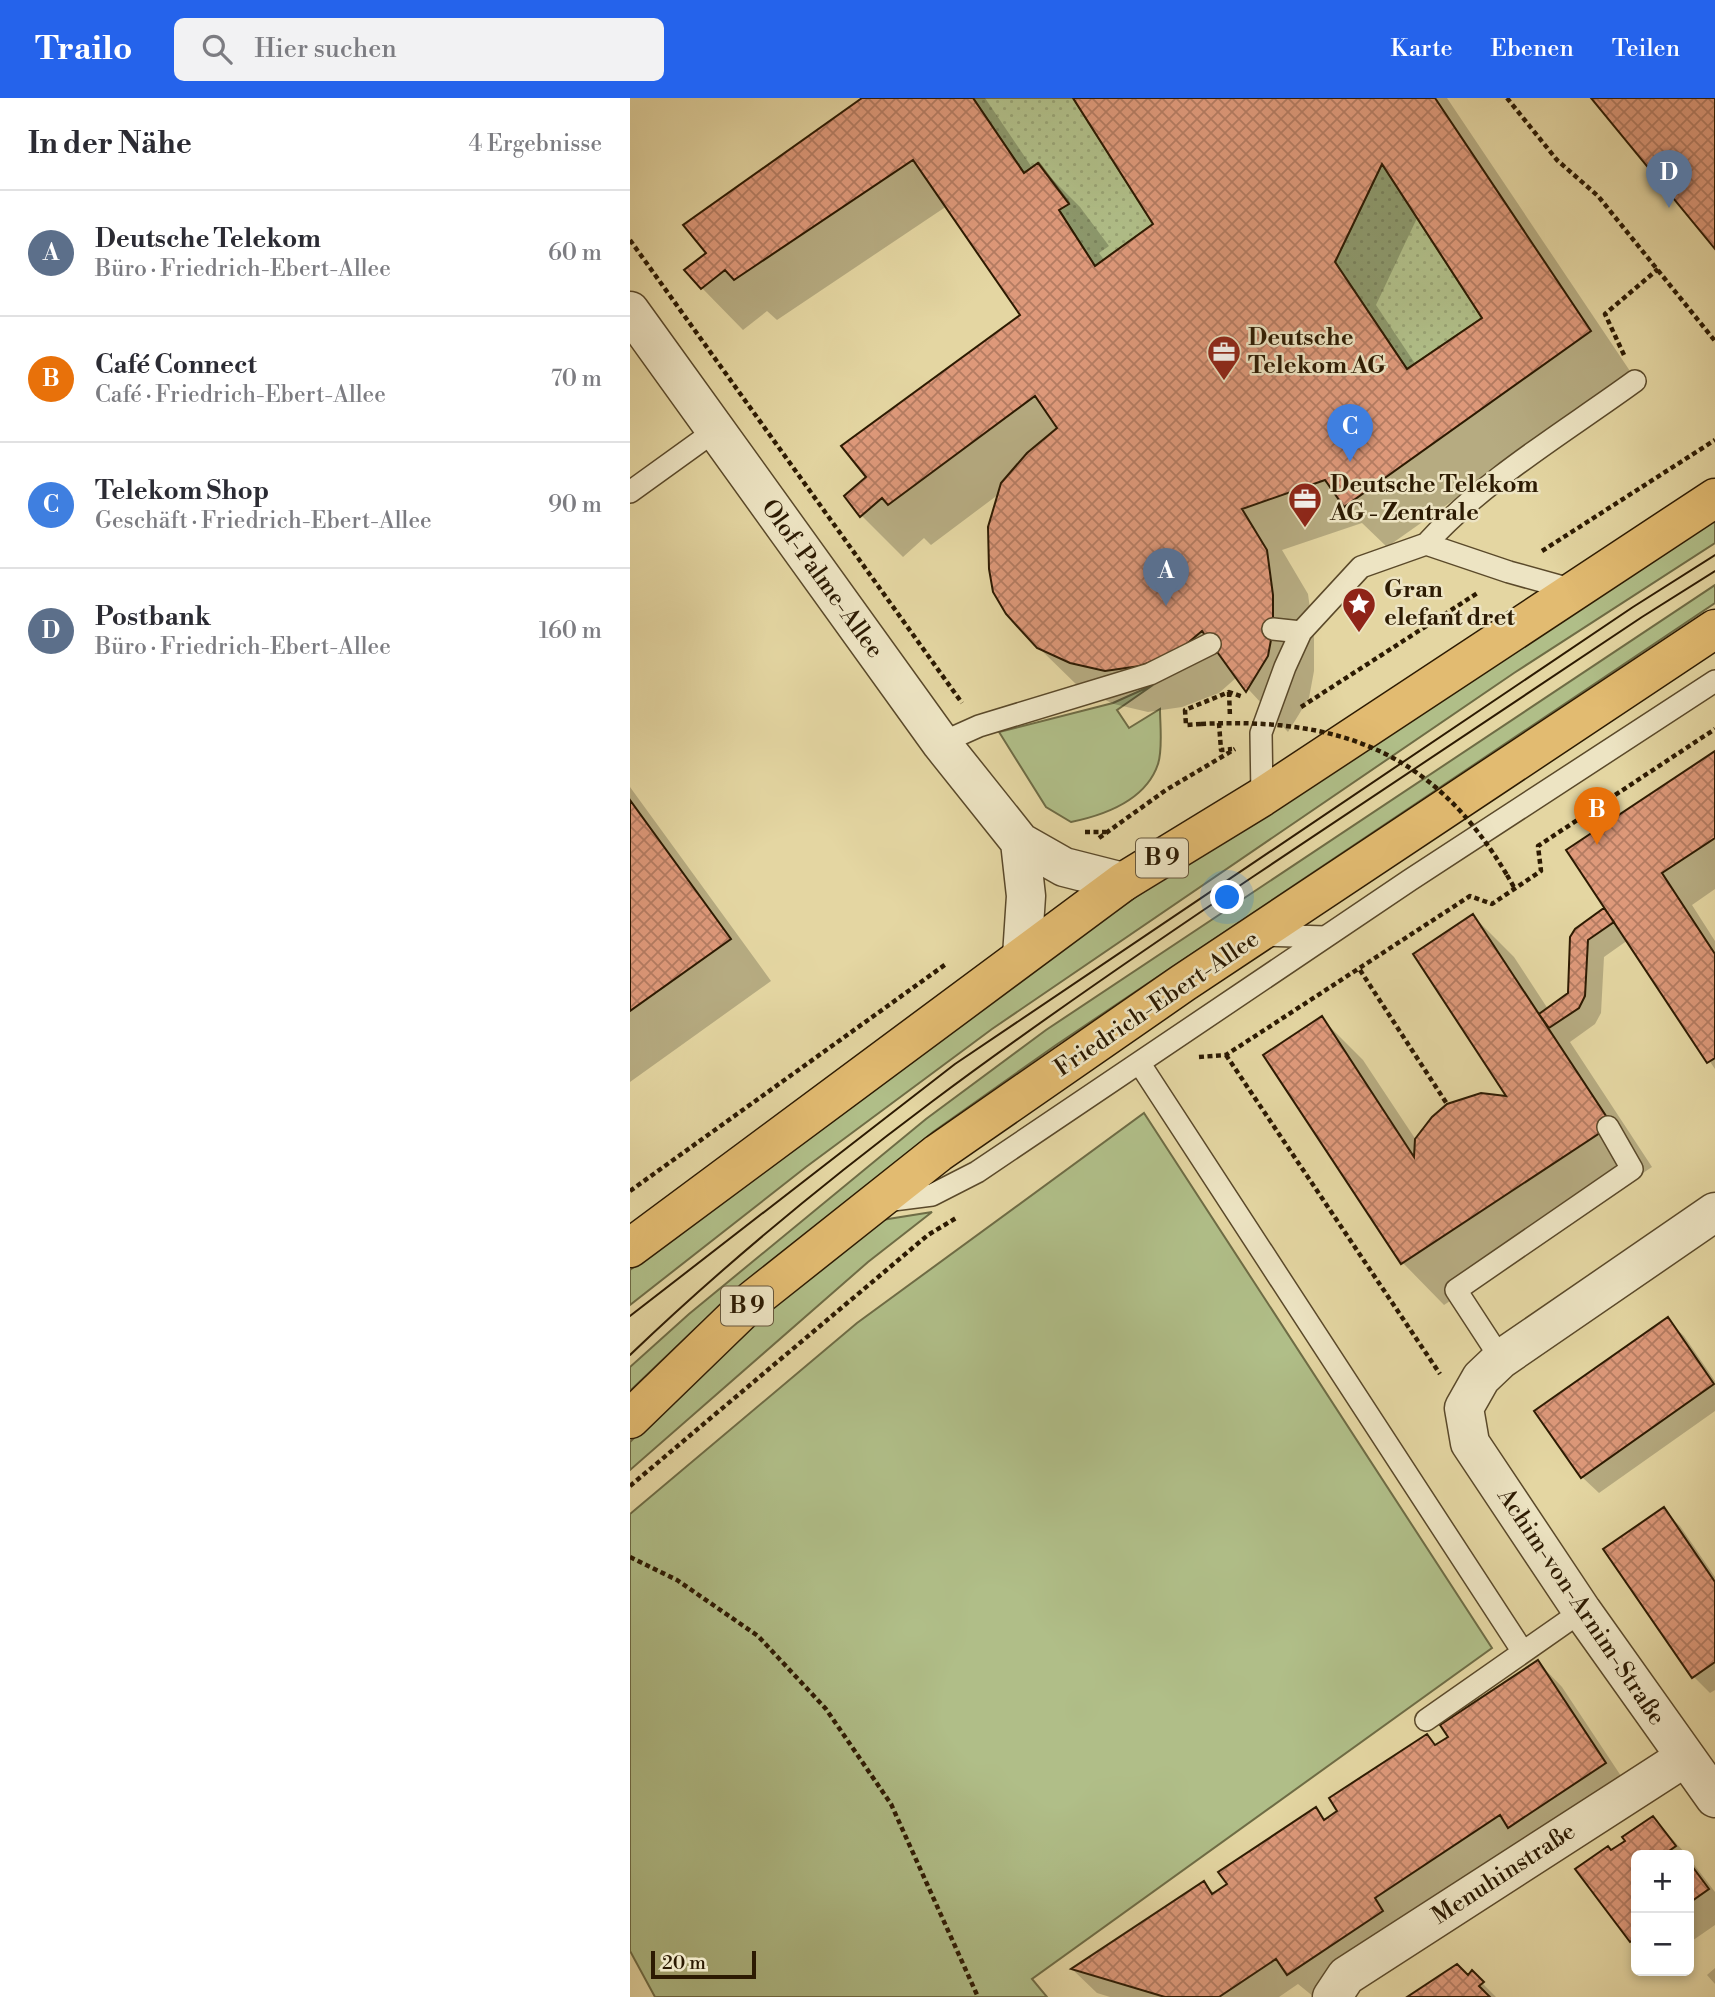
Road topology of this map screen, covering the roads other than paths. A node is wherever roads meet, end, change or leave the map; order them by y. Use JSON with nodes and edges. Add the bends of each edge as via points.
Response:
{"nodes":[{"id":1,"x":630,"y":311,"type":"edge"},
{"id":2,"x":1635,"y":381,"type":"road end"},
{"id":3,"x":716,"y":430,"type":"junction"},
{"id":4,"x":630,"y":492,"type":"edge"},
{"id":5,"x":1715,"y":498,"type":"edge"},
{"id":6,"x":1426,"y":544,"type":"junction"},
{"id":7,"x":1574,"y":590,"type":"junction"},
{"id":8,"x":1273,"y":629,"type":"dead end"},
{"id":9,"x":1715,"y":629,"type":"edge"},
{"id":10,"x":1301,"y":632,"type":"junction"},
{"id":11,"x":1210,"y":644,"type":"dead end"},
{"id":12,"x":1715,"y":681,"type":"edge"},
{"id":13,"x":941,"y":743,"type":"junction"},
{"id":14,"x":1262,"y":797,"type":"junction"},
{"id":15,"x":1020,"y":842,"type":"junction"},
{"id":16,"x":1123,"y":882,"type":"junction"},
{"id":17,"x":1258,"y":935,"type":"junction"},
{"id":18,"x":1325,"y":937,"type":"junction"},
{"id":19,"x":1022,"y":956,"type":"junction"},
{"id":20,"x":1183,"y":983,"type":"junction"},
{"id":21,"x":1181,"y":1034,"type":"junction"},
{"id":22,"x":1140,"y":1064,"type":"junction"},
{"id":23,"x":1608,"y":1128,"type":"dead end"},
{"id":24,"x":873,"y":1203,"type":"junction"},
{"id":25,"x":1715,"y":1212,"type":"edge"},
{"id":26,"x":630,"y":1248,"type":"edge"},
{"id":27,"x":1482,"y":1382,"type":"junction"},
{"id":28,"x":630,"y":1419,"type":"edge"},
{"id":29,"x":1582,"y":1611,"type":"junction"},
{"id":30,"x":1522,"y":1652,"type":"junction"},
{"id":31,"x":1426,"y":1720,"type":"dead end"},
{"id":32,"x":1684,"y":1758,"type":"junction"},
{"id":33,"x":1715,"y":1798,"type":"edge"},
{"id":34,"x":1332,"y":1997,"type":"edge"}],
"edges":[{"from":1,"to":3,"type":"street","name":"Olof-Palme-Allee"},
{"from":2,"to":6,"type":"lane","via":[[1477,496]]},
{"from":3,"to":4,"type":"lane"},
{"from":3,"to":13,"type":"street","name":"Olof-Palme-Allee"},
{"from":5,"to":7,"type":"main road","number":"B 9"},
{"from":6,"to":7,"type":"lane"},
{"from":6,"to":10,"type":"lane","via":[[1361,567]]},
{"from":7,"to":14,"type":"main road","number":"B 9"},
{"from":8,"to":10,"type":"lane"},
{"from":9,"to":17,"type":"main road","name":"Friedrich-Ebert-Allee","number":"B 9"},
{"from":10,"to":14,"type":"lane","via":[[1277,713],[1261,733]]},
{"from":11,"to":13,"type":"lane","via":[[1150,674],[979,726]]},
{"from":12,"to":18,"type":"lane"},
{"from":13,"to":15,"type":"street","name":"Olof-Palme-Allee"},
{"from":14,"to":16,"type":"main road","number":"B 9"},
{"from":15,"to":16,"type":"street","name":"Olof-Palme-Allee","via":[[1064,867]]},
{"from":15,"to":19,"type":"street","via":[[1026,896]]},
{"from":16,"to":19,"type":"main road","number":"B 9"},
{"from":17,"to":18,"type":"lane"},
{"from":17,"to":20,"type":"main road","name":"Friedrich-Ebert-Allee","number":"B 9"},
{"from":18,"to":21,"type":"lane"},
{"from":19,"to":26,"type":"main road","number":"B 9"},
{"from":20,"to":21,"type":"lane"},
{"from":20,"to":24,"type":"main road","name":"Friedrich-Ebert-Allee","number":"B 9"},
{"from":21,"to":22,"type":"lane"},
{"from":22,"to":24,"type":"lane","via":[[976,1172],[932,1195]]},
{"from":22,"to":30,"type":"lane"},
{"from":23,"to":27,"type":"lane","via":[[1632,1169],[1456,1290]]},
{"from":24,"to":28,"type":"main road","name":"Friedrich-Ebert-Allee","number":"B 9","via":[[754,1299]]},
{"from":25,"to":27,"type":"street"},
{"from":27,"to":29,"type":"street","name":"Achim-von-Arnim-Straße","via":[[1470,1443]]},
{"from":29,"to":30,"type":"lane"},
{"from":29,"to":32,"type":"street","name":"Achim-von-Arnim-Straße"},
{"from":30,"to":31,"type":"lane"},
{"from":32,"to":33,"type":"street","name":"Achim-von-Arnim-Straße"},
{"from":32,"to":34,"type":"street","name":"Menuhinstraße","via":[[1346,1976]]}]}
